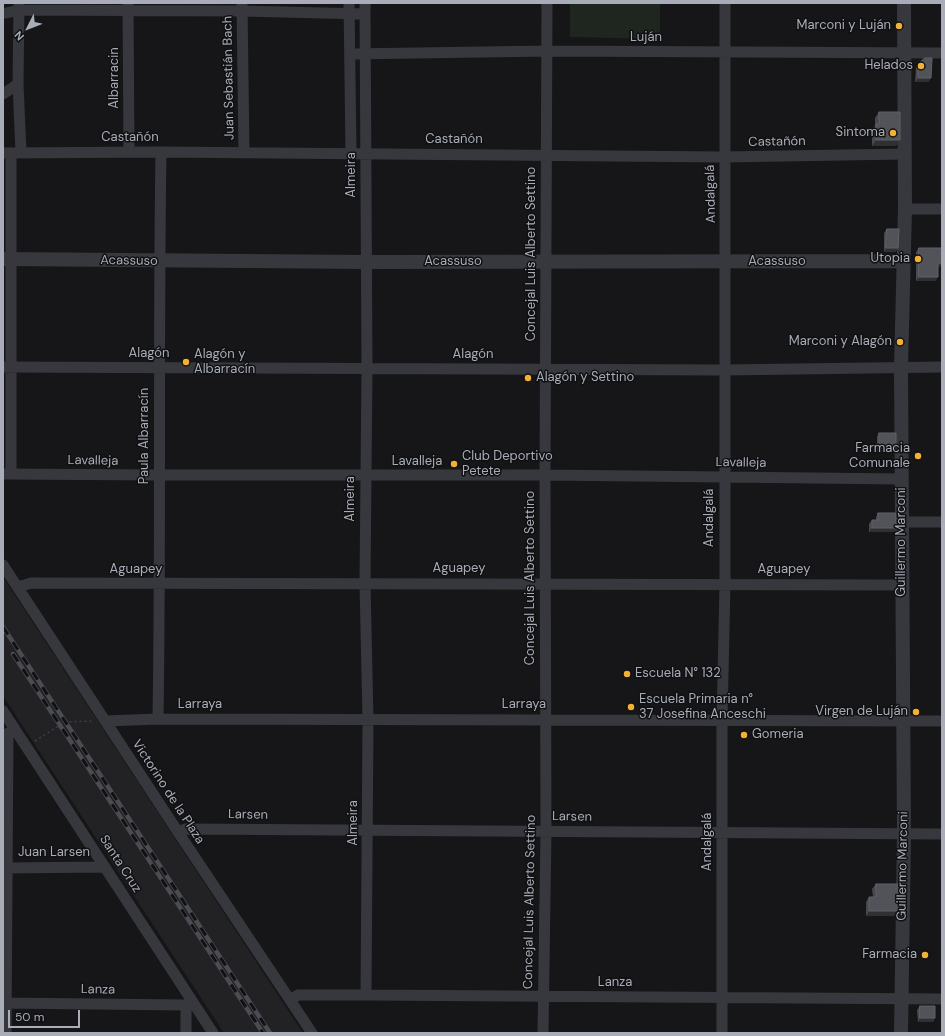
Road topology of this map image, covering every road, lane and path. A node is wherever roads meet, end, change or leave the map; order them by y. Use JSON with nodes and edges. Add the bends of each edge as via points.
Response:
{"nodes":[{"id":1,"x":365,"y":3,"type":"edge"},
{"id":2,"x":547,"y":3,"type":"edge"},
{"id":3,"x":725,"y":3,"type":"edge"},
{"id":4,"x":904,"y":3,"type":"edge"},
{"id":5,"x":19,"y":6,"type":"edge"},
{"id":6,"x":128,"y":6,"type":"edge"},
{"id":7,"x":242,"y":7,"type":"edge"},
{"id":8,"x":349,"y":8,"type":"edge"},
{"id":9,"x":5,"y":11,"type":"edge"},
{"id":10,"x":365,"y":14,"type":"junction"},
{"id":11,"x":18,"y":27,"type":"junction"},
{"id":12,"x":547,"y":51,"type":"junction"},
{"id":13,"x":724,"y":52,"type":"junction"},
{"id":14,"x":905,"y":52,"type":"junction"},
{"id":15,"x":365,"y":53,"type":"junction"},
{"id":16,"x":942,"y":53,"type":"edge"},
{"id":17,"x":350,"y":54,"type":"junction"},
{"id":18,"x":18,"y":84,"type":"junction"},
{"id":19,"x":3,"y":94,"type":"edge"},
{"id":20,"x":129,"y":152,"type":"junction"},
{"id":21,"x":161,"y":152,"type":"junction"},
{"id":22,"x":12,"y":153,"type":"edge"},
{"id":23,"x":244,"y":153,"type":"junction"},
{"id":24,"x":366,"y":153,"type":"junction"},
{"id":25,"x":351,"y":154,"type":"junction"},
{"id":26,"x":546,"y":154,"type":"junction"},
{"id":27,"x":904,"y":154,"type":"junction"},
{"id":28,"x":724,"y":156,"type":"junction"},
{"id":29,"x":905,"y":209,"type":"junction"},
{"id":30,"x":942,"y":209,"type":"edge"},
{"id":31,"x":7,"y":259,"type":"edge"},
{"id":32,"x":159,"y":261,"type":"junction"},
{"id":33,"x":903,"y":261,"type":"junction"},
{"id":34,"x":367,"y":262,"type":"junction"},
{"id":35,"x":547,"y":262,"type":"junction"},
{"id":36,"x":725,"y":262,"type":"junction"},
{"id":37,"x":6,"y":367,"type":"edge"},
{"id":38,"x":902,"y":367,"type":"junction"},
{"id":39,"x":942,"y":367,"type":"edge"},
{"id":40,"x":160,"y":368,"type":"junction"},
{"id":41,"x":367,"y":368,"type":"junction"},
{"id":42,"x":546,"y":369,"type":"junction"},
{"id":43,"x":724,"y":370,"type":"junction"},
{"id":44,"x":7,"y":474,"type":"edge"},
{"id":45,"x":545,"y":475,"type":"junction"},
{"id":46,"x":160,"y":476,"type":"junction"},
{"id":47,"x":365,"y":476,"type":"junction"},
{"id":48,"x":724,"y":476,"type":"junction"},
{"id":49,"x":902,"y":479,"type":"junction"},
{"id":50,"x":903,"y":522,"type":"junction"},
{"id":51,"x":942,"y":522,"type":"edge"},
{"id":52,"x":3,"y":565,"type":"edge"},
{"id":53,"x":365,"y":583,"type":"junction"},
{"id":54,"x":545,"y":583,"type":"junction"},
{"id":55,"x":160,"y":584,"type":"junction"},
{"id":56,"x":725,"y":584,"type":"junction"},
{"id":57,"x":902,"y":585,"type":"junction"},
{"id":58,"x":18,"y":587,"type":"junction"},
{"id":59,"x":3,"y":711,"type":"edge"},
{"id":60,"x":158,"y":719,"type":"junction"},
{"id":61,"x":545,"y":719,"type":"junction"},
{"id":62,"x":368,"y":720,"type":"junction"},
{"id":63,"x":722,"y":720,"type":"junction"},
{"id":64,"x":105,"y":721,"type":"junction"},
{"id":65,"x":903,"y":721,"type":"junction"},
{"id":66,"x":942,"y":721,"type":"edge"},
{"id":67,"x":9,"y":731,"type":"edge"},
{"id":68,"x":26,"y":746,"type":"junction"},
{"id":69,"x":368,"y":831,"type":"junction"},
{"id":70,"x":546,"y":831,"type":"junction"},
{"id":71,"x":178,"y":832,"type":"junction"},
{"id":72,"x":722,"y":833,"type":"junction"},
{"id":73,"x":942,"y":834,"type":"edge"},
{"id":74,"x":904,"y":835,"type":"junction"},
{"id":75,"x":105,"y":867,"type":"junction"},
{"id":76,"x":6,"y":868,"type":"edge"},
{"id":77,"x":366,"y":995,"type":"junction"},
{"id":78,"x":722,"y":996,"type":"junction"},
{"id":79,"x":543,"y":997,"type":"junction"},
{"id":80,"x":901,"y":999,"type":"junction"},
{"id":81,"x":942,"y":999,"type":"edge"},
{"id":82,"x":290,"y":1000,"type":"junction"},
{"id":83,"x":5,"y":1003,"type":"edge"},
{"id":84,"x":189,"y":1003,"type":"junction"},
{"id":85,"x":6,"y":1033,"type":"edge"},
{"id":86,"x":186,"y":1033,"type":"edge"},
{"id":87,"x":213,"y":1033,"type":"edge"},
{"id":88,"x":312,"y":1033,"type":"edge"},
{"id":89,"x":543,"y":1033,"type":"edge"},
{"id":90,"x":722,"y":1033,"type":"edge"},
{"id":91,"x":901,"y":1033,"type":"edge"}],
"edges":[{"from":1,"to":10,"type":"street","name":"Almeira"},
{"from":2,"to":12,"type":"street","name":"Concejal Luis Alberto Settino"},
{"from":3,"to":13,"type":"street","name":"Andalgalá"},
{"from":4,"to":14,"type":"street","name":"Guillermo Marconi"},
{"from":5,"to":6,"type":"street"},
{"from":5,"to":9,"type":"street"},
{"from":5,"to":11,"type":"street"},
{"from":6,"to":7,"type":"street"},
{"from":6,"to":20,"type":"street","name":"Albarracin"},
{"from":7,"to":8,"type":"street"},
{"from":7,"to":23,"type":"street","name":"Juan Sebastián Bach"},
{"from":8,"to":10,"type":"street"},
{"from":8,"to":17,"type":"street","name":"Almeira"},
{"from":9,"to":11,"type":"street"},
{"from":10,"to":15,"type":"street","name":"Almeira"},
{"from":11,"to":18,"type":"street"},
{"from":12,"to":13,"type":"street","name":"Luján"},
{"from":12,"to":15,"type":"street","name":"Luján"},
{"from":12,"to":26,"type":"street","name":"Concejal Luis Alberto Settino"},
{"from":13,"to":14,"type":"street","name":"Luján"},
{"from":13,"to":28,"type":"street","name":"Andalgalá"},
{"from":14,"to":16,"type":"street","name":"Luján"},
{"from":14,"to":27,"type":"street","name":"Guillermo Marconi"},
{"from":15,"to":17,"type":"street","name":"Luján"},
{"from":15,"to":24,"type":"street","name":"Almeira"},
{"from":17,"to":25,"type":"street","name":"Almeira"},
{"from":18,"to":19,"type":"street"},
{"from":18,"to":22,"type":"street"},
{"from":20,"to":21,"type":"street","name":"Castañón"},
{"from":20,"to":22,"type":"street","name":"Castañón"},
{"from":21,"to":23,"type":"street","name":"Castañón"},
{"from":21,"to":32,"type":"street","name":"Paula Albarracín"},
{"from":22,"to":31,"type":"street"},
{"from":23,"to":25,"type":"street","name":"Castañón"},
{"from":24,"to":25,"type":"street","name":"Castañón"},
{"from":24,"to":26,"type":"street","name":"Castañón"},
{"from":24,"to":34,"type":"street","name":"Almeira"},
{"from":26,"to":28,"type":"street","name":"Castañón"},
{"from":26,"to":35,"type":"street","name":"Concejal Luis Alberto Settino"},
{"from":27,"to":28,"type":"street","name":"Castañón"},
{"from":27,"to":29,"type":"street","name":"Guillermo Marconi"},
{"from":28,"to":36,"type":"street","name":"Andalgalá"},
{"from":29,"to":30,"type":"street"},
{"from":29,"to":33,"type":"street","name":"Guillermo Marconi"},
{"from":31,"to":32,"type":"street","name":"Acassuso"},
{"from":31,"to":37,"type":"street"},
{"from":32,"to":34,"type":"street","name":"Acassuso"},
{"from":32,"to":40,"type":"street","name":"Paula Albarracín"},
{"from":33,"to":36,"type":"street","name":"Acassuso"},
{"from":33,"to":38,"type":"street","name":"Guillermo Marconi"},
{"from":34,"to":35,"type":"street","name":"Acassuso"},
{"from":34,"to":41,"type":"street","name":"Almeira"},
{"from":35,"to":36,"type":"street","name":"Acassuso"},
{"from":35,"to":42,"type":"street","name":"Concejal Luis Alberto Settino"},
{"from":36,"to":43,"type":"street","name":"Andalgalá"},
{"from":37,"to":40,"type":"street","name":"Alagón"},
{"from":37,"to":44,"type":"street"},
{"from":38,"to":39,"type":"street","name":"Alagón"},
{"from":38,"to":43,"type":"street","name":"Alagón"},
{"from":38,"to":49,"type":"street","name":"Guillermo Marconi"},
{"from":40,"to":41,"type":"street","name":"Alagón"},
{"from":40,"to":46,"type":"street","name":"Paula Albarracín"},
{"from":41,"to":42,"type":"street","name":"Alagón"},
{"from":41,"to":47,"type":"street","name":"Almeira"},
{"from":42,"to":43,"type":"street","name":"Alagón"},
{"from":42,"to":45,"type":"street","name":"Concejal Luis Alberto Settino"},
{"from":43,"to":48,"type":"street","name":"Andalgalá"},
{"from":44,"to":46,"type":"street","name":"Lavalleja"},
{"from":45,"to":47,"type":"street","name":"Lavalleja"},
{"from":45,"to":48,"type":"street","name":"Lavalleja"},
{"from":45,"to":54,"type":"street","name":"Concejal Luis Alberto Settino"},
{"from":46,"to":47,"type":"street","name":"Lavalleja"},
{"from":46,"to":55,"type":"street","name":"Paula Albarracín"},
{"from":47,"to":53,"type":"street","name":"Almeira"},
{"from":48,"to":49,"type":"street","name":"Lavalleja"},
{"from":48,"to":56,"type":"street","name":"Andalgalá"},
{"from":49,"to":50,"type":"street","name":"Guillermo Marconi"},
{"from":50,"to":51,"type":"street"},
{"from":50,"to":57,"type":"street","name":"Guillermo Marconi"},
{"from":52,"to":58,"type":"street","name":"Victorino de la Plaza"},
{"from":53,"to":54,"type":"street","name":"Aguapey"},
{"from":53,"to":55,"type":"street","name":"Aguapey"},
{"from":53,"to":62,"type":"street","name":"Almeira"},
{"from":54,"to":56,"type":"street","name":"Aguapey"},
{"from":54,"to":61,"type":"street","name":"Concejal Luis Alberto Settino"},
{"from":55,"to":58,"type":"street","name":"Aguapey","via":[[31,584]]},
{"from":55,"to":60,"type":"street","name":"Paula Albarracín"},
{"from":56,"to":57,"type":"street","name":"Aguapey"},
{"from":56,"to":63,"type":"street","name":"Andalgalá"},
{"from":57,"to":65,"type":"street","name":"Guillermo Marconi"},
{"from":58,"to":64,"type":"street","name":"Victorino de la Plaza"},
{"from":59,"to":67,"type":"street","name":"Santa Cruz"},
{"from":60,"to":62,"type":"street","name":"Larraya"},
{"from":60,"to":64,"type":"street","name":"Larraya"},
{"from":61,"to":62,"type":"street","name":"Larraya"},
{"from":61,"to":63,"type":"street","name":"Larraya"},
{"from":61,"to":70,"type":"street","name":"Concejal Luis Alberto Settino"},
{"from":62,"to":69,"type":"street","name":"Almeira"},
{"from":63,"to":65,"type":"street","name":"Larraya"},
{"from":63,"to":72,"type":"street","name":"Andalgalá"},
{"from":64,"to":68,"type":"path","via":[[65,722]]},
{"from":64,"to":71,"type":"street","name":"Victorino de la Plaza"},
{"from":65,"to":66,"type":"street","name":"Larraya"},
{"from":65,"to":74,"type":"street","name":"Guillermo Marconi"},
{"from":67,"to":68,"type":"street","name":"Santa Cruz"},
{"from":67,"to":76,"type":"street"},
{"from":68,"to":75,"type":"street","name":"Santa Cruz"},
{"from":69,"to":70,"type":"street","name":"Larsen"},
{"from":69,"to":71,"type":"street","name":"Larsen","via":[[185,829]]},
{"from":69,"to":77,"type":"street","name":"Almeira"},
{"from":70,"to":72,"type":"street","name":"Larsen"},
{"from":70,"to":79,"type":"street","name":"Concejal Luis Alberto Settino"},
{"from":71,"to":82,"type":"street","name":"Victorino de la Plaza"},
{"from":72,"to":74,"type":"street","name":"Larsen"},
{"from":72,"to":78,"type":"street","name":"Andalgalá"},
{"from":73,"to":74,"type":"street","name":"Larsen"},
{"from":74,"to":80,"type":"street","name":"Guillermo Marconi"},
{"from":75,"to":76,"type":"street","name":"Juan Larsen"},
{"from":75,"to":84,"type":"street","name":"Santa Cruz"},
{"from":76,"to":83,"type":"street"},
{"from":77,"to":79,"type":"street","name":"Lanza"},
{"from":77,"to":82,"type":"street","name":"Lanza","via":[[298,995]]},
{"from":78,"to":79,"type":"street","name":"Lanza"},
{"from":78,"to":80,"type":"street","name":"Lanza"},
{"from":78,"to":90,"type":"street","name":"Andalgalá"},
{"from":79,"to":89,"type":"street","name":"Concejal Luis Alberto Settino"},
{"from":80,"to":81,"type":"street","name":"Lanza"},
{"from":80,"to":91,"type":"street","name":"Guillermo Marconi"},
{"from":82,"to":88,"type":"street","name":"Victorino de la Plaza"},
{"from":83,"to":84,"type":"street","name":"Lanza"},
{"from":83,"to":85,"type":"street"},
{"from":84,"to":86,"type":"street"},
{"from":84,"to":87,"type":"street","name":"Santa Cruz"}]}
